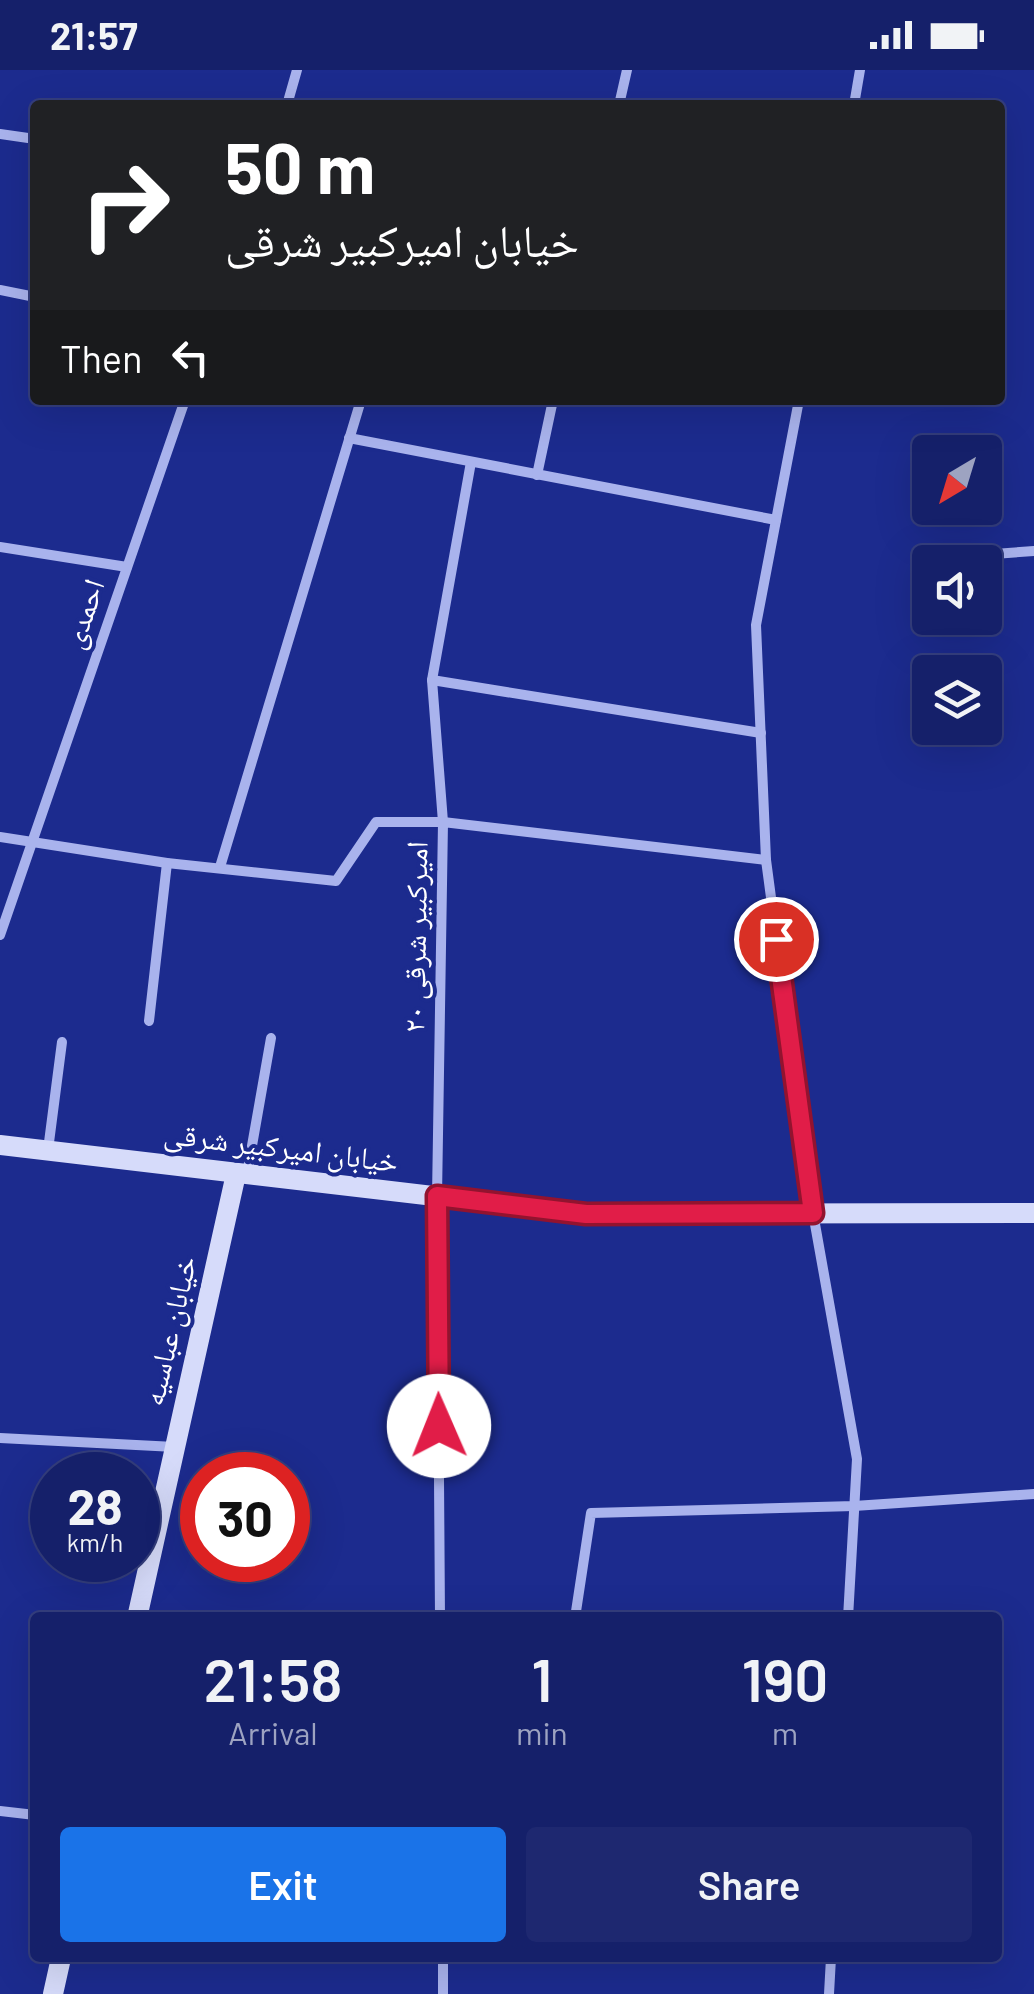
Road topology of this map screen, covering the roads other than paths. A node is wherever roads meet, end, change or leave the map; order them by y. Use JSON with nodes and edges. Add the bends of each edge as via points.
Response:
{"nodes":[{"id":1,"x":297,"y":70,"type":"edge"},
{"id":2,"x":627,"y":70,"type":"edge"},
{"id":3,"x":860,"y":70,"type":"edge"},
{"id":4,"x":288,"y":100,"type":"edge"},
{"id":5,"x":620,"y":100,"type":"edge"},
{"id":6,"x":855,"y":100,"type":"edge"},
{"id":7,"x":0,"y":134,"type":"edge"},
{"id":8,"x":30,"y":138,"type":"edge"},
{"id":9,"x":0,"y":290,"type":"edge"},
{"id":10,"x":30,"y":296,"type":"edge"},
{"id":11,"x":183,"y":405,"type":"edge"},
{"id":12,"x":359,"y":405,"type":"edge"},
{"id":13,"x":552,"y":405,"type":"edge"},
{"id":14,"x":797,"y":405,"type":"edge"},
{"id":15,"x":349,"y":438,"type":"junction"},
{"id":16,"x":471,"y":462,"type":"junction"},
{"id":17,"x":537,"y":474,"type":"junction"},
{"id":18,"x":776,"y":520,"type":"junction"},
{"id":19,"x":0,"y":547,"type":"edge"},
{"id":20,"x":1034,"y":550,"type":"edge"},
{"id":21,"x":1002,"y":552,"type":"edge"},
{"id":22,"x":127,"y":567,"type":"junction"},
{"id":23,"x":432,"y":680,"type":"junction"},
{"id":24,"x":761,"y":733,"type":"junction"},
{"id":25,"x":443,"y":822,"type":"junction"},
{"id":26,"x":0,"y":838,"type":"edge"},
{"id":27,"x":32,"y":844,"type":"junction"},
{"id":28,"x":766,"y":860,"type":"junction"},
{"id":29,"x":166,"y":863,"type":"junction"},
{"id":30,"x":220,"y":867,"type":"junction"},
{"id":31,"x":0,"y":935,"type":"edge"},
{"id":32,"x":149,"y":1022,"type":"dead end"},
{"id":33,"x":271,"y":1038,"type":"dead end"},
{"id":34,"x":62,"y":1042,"type":"dead end"},
{"id":35,"x":0,"y":1145,"type":"edge"},
{"id":36,"x":48,"y":1151,"type":"junction"},
{"id":37,"x":241,"y":1175,"type":"junction"},
{"id":38,"x":437,"y":1196,"type":"junction"},
{"id":39,"x":813,"y":1213,"type":"junction"},
{"id":40,"x":1034,"y":1213,"type":"edge"},
{"id":41,"x":0,"y":1438,"type":"edge"},
{"id":42,"x":175,"y":1447,"type":"junction"},
{"id":43,"x":1034,"y":1494,"type":"edge"},
{"id":44,"x":854,"y":1506,"type":"junction"},
{"id":45,"x":138,"y":1612,"type":"edge"},
{"id":46,"x":440,"y":1612,"type":"edge"},
{"id":47,"x":575,"y":1612,"type":"edge"},
{"id":48,"x":848,"y":1612,"type":"edge"},
{"id":49,"x":0,"y":1811,"type":"edge"},
{"id":50,"x":30,"y":1814,"type":"edge"},
{"id":51,"x":60,"y":1962,"type":"edge"},
{"id":52,"x":443,"y":1962,"type":"edge"},
{"id":53,"x":831,"y":1962,"type":"edge"},
{"id":54,"x":53,"y":1994,"type":"edge"},
{"id":55,"x":443,"y":1994,"type":"edge"},
{"id":56,"x":829,"y":1994,"type":"edge"}],
"edges":[{"from":1,"to":4,"type":"street"},
{"from":2,"to":5,"type":"street"},
{"from":3,"to":6,"type":"street"},
{"from":7,"to":8,"type":"street"},
{"from":9,"to":10,"type":"street"},
{"from":11,"to":22,"type":"street","name":"احمدی"},
{"from":12,"to":15,"type":"street"},
{"from":13,"to":17,"type":"street"},
{"from":14,"to":18,"type":"street"},
{"from":15,"to":16,"type":"street"},
{"from":15,"to":30,"type":"street"},
{"from":16,"to":17,"type":"street"},
{"from":16,"to":23,"type":"street"},
{"from":17,"to":18,"type":"street"},
{"from":18,"to":24,"type":"street","via":[[756,625]]},
{"from":19,"to":22,"type":"street"},
{"from":20,"to":21,"type":"street"},
{"from":22,"to":27,"type":"street","name":"احمدی"},
{"from":23,"to":24,"type":"street"},
{"from":23,"to":25,"type":"street"},
{"from":24,"to":28,"type":"street"},
{"from":25,"to":28,"type":"street","name":"امیرکبیر شرقی ۲۰"},
{"from":25,"to":30,"type":"street","via":[[376,822],[336,881]]},
{"from":25,"to":38,"type":"street","name":"امیرکبیر شرقی ۲۰"},
{"from":26,"to":27,"type":"street"},
{"from":27,"to":29,"type":"street"},
{"from":27,"to":31,"type":"street","name":"احمدی"},
{"from":28,"to":39,"type":"street"},
{"from":29,"to":30,"type":"street"},
{"from":29,"to":32,"type":"street"},
{"from":33,"to":37,"type":"street"},
{"from":34,"to":36,"type":"street"},
{"from":35,"to":36,"type":"main road","name":"خیابان امیرکبیر شرقی"},
{"from":36,"to":37,"type":"main road","name":"خیابان امیرکبیر شرقی"},
{"from":37,"to":38,"type":"main road","name":"خیابان امیرکبیر شرقی"},
{"from":37,"to":42,"type":"main road","name":"خیابان عباسیه"},
{"from":38,"to":39,"type":"main road","name":"خیابان امیرکبیر شرقی","via":[[586,1214]]},
{"from":38,"to":46,"type":"street","name":"امیرکبیر شرقی ۲۰"},
{"from":39,"to":40,"type":"main road","name":"خیابان امیرکبیر شرقی"},
{"from":39,"to":44,"type":"street","via":[[857,1458]]},
{"from":41,"to":42,"type":"street"},
{"from":42,"to":45,"type":"main road","name":"خیابان عباسیه"},
{"from":43,"to":44,"type":"street"},
{"from":44,"to":47,"type":"street","via":[[591,1513]]},
{"from":44,"to":48,"type":"street"},
{"from":49,"to":50,"type":"street"},
{"from":51,"to":54,"type":"main road"},
{"from":52,"to":55,"type":"street"},
{"from":53,"to":56,"type":"street"}]}
